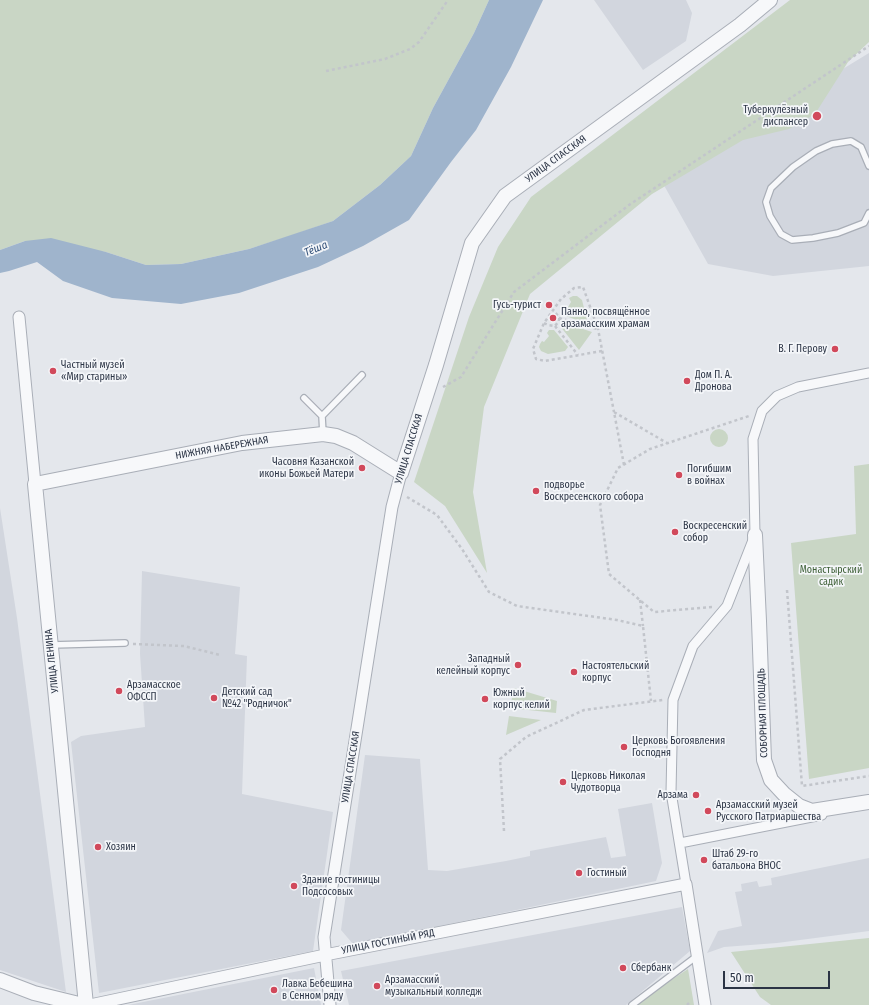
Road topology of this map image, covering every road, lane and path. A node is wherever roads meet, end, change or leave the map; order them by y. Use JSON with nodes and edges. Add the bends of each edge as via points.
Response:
{"nodes":[{"id":1,"x":448,"y":0,"type":"edge"},
{"id":2,"x":770,"y":0,"type":"edge"},
{"id":3,"x":869,"y":46,"type":"edge"},
{"id":4,"x":326,"y":71,"type":"dead end"},
{"id":5,"x":869,"y":166,"type":"edge"},
{"id":6,"x":869,"y":213,"type":"edge"},
{"id":7,"x":866,"y":224,"type":"edge"},
{"id":8,"x":553,"y":310,"type":"junction"},
{"id":9,"x":18,"y":317,"type":"dead end"},
{"id":10,"x":559,"y":318,"type":"junction"},
{"id":11,"x":544,"y":323,"type":"junction"},
{"id":12,"x":555,"y":326,"type":"junction"},
{"id":13,"x":598,"y":329,"type":"junction"},
{"id":14,"x":602,"y":351,"type":"junction"},
{"id":15,"x":578,"y":355,"type":"junction"},
{"id":16,"x":869,"y":373,"type":"edge"},
{"id":17,"x":362,"y":375,"type":"dead end"},
{"id":18,"x":426,"y":395,"type":"junction"},
{"id":19,"x":304,"y":398,"type":"dead end"},
{"id":20,"x":762,"y":411,"type":"junction"},
{"id":21,"x":614,"y":412,"type":"junction"},
{"id":22,"x":322,"y":416,"type":"junction"},
{"id":23,"x":323,"y":434,"type":"junction"},
{"id":24,"x":668,"y":443,"type":"junction"},
{"id":25,"x":624,"y":464,"type":"junction"},
{"id":26,"x":401,"y":473,"type":"junction"},
{"id":27,"x":35,"y":484,"type":"junction"},
{"id":28,"x":397,"y":490,"type":"junction"},
{"id":29,"x":755,"y":535,"type":"junction"},
{"id":30,"x":787,"y":590,"type":"dead end"},
{"id":31,"x":640,"y":600,"type":"junction"},
{"id":32,"x":726,"y":606,"type":"junction"},
{"id":33,"x":643,"y":626,"type":"junction"},
{"id":34,"x":125,"y":644,"type":"joint"},
{"id":35,"x":51,"y":645,"type":"junction"},
{"id":36,"x":220,"y":655,"type":"dead end"},
{"id":37,"x":673,"y":700,"type":"junction"},
{"id":38,"x":651,"y":701,"type":"junction"},
{"id":39,"x":869,"y":776,"type":"edge"},
{"id":40,"x":869,"y":802,"type":"edge"},
{"id":41,"x":869,"y":806,"type":"edge"},
{"id":42,"x":504,"y":831,"type":"dead end"},
{"id":43,"x":680,"y":842,"type":"junction"},
{"id":44,"x":686,"y":884,"type":"junction"},
{"id":45,"x":325,"y":955,"type":"junction"},
{"id":46,"x":698,"y":955,"type":"junction"},
{"id":47,"x":0,"y":980,"type":"edge"},
{"id":48,"x":83,"y":1005,"type":"edge"},
{"id":49,"x":86,"y":1005,"type":"edge"},
{"id":50,"x":90,"y":1005,"type":"edge"},
{"id":51,"x":330,"y":1005,"type":"edge"},
{"id":52,"x":632,"y":1005,"type":"edge"},
{"id":53,"x":705,"y":1005,"type":"edge"}],
"edges":[{"from":1,"to":4,"type":"path","via":[[419,42],[410,49],[385,59]]},
{"from":2,"to":18,"type":"street","name":"УЛИЦА СПАССКАЯ","via":[[740,25],[505,196],[472,243]]},
{"from":3,"to":18,"type":"path","via":[[629,205],[514,292],[461,377]]},
{"from":5,"to":7,"type":"lane","via":[[861,147],[851,141],[832,144],[816,151],[793,167],[771,188],[766,202],[780,234],[792,240],[838,233]]},
{"from":6,"to":7,"type":"lane"},
{"from":8,"to":10,"type":"path"},
{"from":8,"to":11,"type":"path"},
{"from":8,"to":13,"type":"path","via":[[574,288],[582,288]]},
{"from":9,"to":27,"type":"street","name":"УЛИЦА ЛЕНИНА"},
{"from":10,"to":12,"type":"path"},
{"from":10,"to":13,"type":"path"},
{"from":11,"to":12,"type":"path"},
{"from":11,"to":15,"type":"path","via":[[533,349],[536,358],[545,361]]},
{"from":12,"to":15,"type":"path"},
{"from":13,"to":14,"type":"path"},
{"from":14,"to":15,"type":"path"},
{"from":14,"to":21,"type":"path"},
{"from":16,"to":20,"type":"street","name":"СОБОРНАЯ ПЛОЩАДЬ","via":[[798,387],[777,396]]},
{"from":17,"to":22,"type":"lane"},
{"from":18,"to":26,"type":"street","name":"УЛИЦА СПАССКАЯ"},
{"from":19,"to":22,"type":"lane"},
{"from":20,"to":24,"type":"path"},
{"from":20,"to":29,"type":"street","name":"СОБОРНАЯ ПЛОЩАДЬ","via":[[753,439]]},
{"from":21,"to":24,"type":"path"},
{"from":21,"to":25,"type":"path"},
{"from":22,"to":23,"type":"lane"},
{"from":23,"to":26,"type":"street","name":"НИЖНЯЯ НАБЕРЕЖНАЯ","via":[[353,443]]},
{"from":23,"to":27,"type":"street","name":"НИЖНЯЯ НАБЕРЕЖНАЯ","via":[[242,443]]},
{"from":24,"to":25,"type":"path","via":[[650,449]]},
{"from":25,"to":31,"type":"path","via":[[618,468],[600,505],[609,574]]},
{"from":26,"to":28,"type":"street","name":"УЛИЦА СПАССКАЯ"},
{"from":27,"to":35,"type":"street","name":"УЛИЦА ЛЕНИНА"},
{"from":28,"to":33,"type":"path","via":[[437,515],[489,592],[517,606]]},
{"from":28,"to":45,"type":"street","name":"УЛИЦА СПАССКАЯ","via":[[392,507],[328,908],[324,936]]},
{"from":29,"to":32,"type":"street","name":"СОБОРНАЯ ПЛОЩАДЬ"},
{"from":29,"to":40,"type":"street","name":"СОБОРНАЯ ПЛОЩАДЬ","via":[[764,760],[771,780],[799,806],[812,811]]},
{"from":30,"to":39,"type":"path","via":[[802,786]]},
{"from":31,"to":32,"type":"path","via":[[654,612]]},
{"from":31,"to":33,"type":"path"},
{"from":32,"to":37,"type":"street","name":"СОБОРНАЯ ПЛОЩАДЬ","via":[[693,646]]},
{"from":33,"to":38,"type":"path"},
{"from":34,"to":35,"type":"lane"},
{"from":34,"to":36,"type":"path","via":[[184,646]]},
{"from":35,"to":49,"type":"street","name":"УЛИЦА ЛЕНИНА"},
{"from":37,"to":38,"type":"path"},
{"from":37,"to":43,"type":"street","name":"СОБОРНАЯ ПЛОЩАДЬ","via":[[671,792]]},
{"from":38,"to":42,"type":"path","via":[[584,710],[526,737],[500,759]]},
{"from":41,"to":43,"type":"street"},
{"from":43,"to":44,"type":"street","name":"СОБОРНАЯ ПЛОЩАДЬ"},
{"from":44,"to":45,"type":"street","name":"УЛИЦА ГОСТИНЫЙ РЯД"},
{"from":44,"to":46,"type":"street"},
{"from":45,"to":50,"type":"street","name":"УЛИЦА ГОСТИНЫЙ РЯД"},
{"from":45,"to":51,"type":"street","name":"УЛИЦА СПАССКАЯ"},
{"from":46,"to":52,"type":"lane"},
{"from":46,"to":53,"type":"street"},
{"from":47,"to":48,"type":"street","via":[[34,993]]}]}
